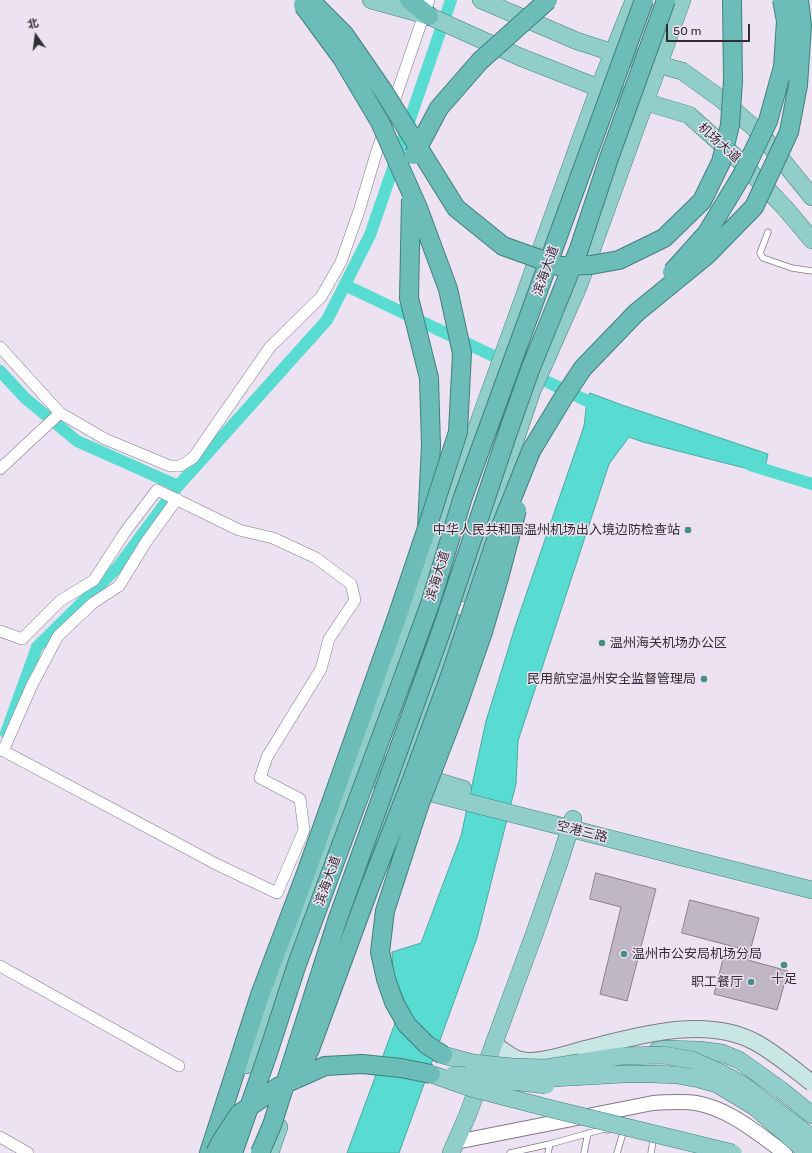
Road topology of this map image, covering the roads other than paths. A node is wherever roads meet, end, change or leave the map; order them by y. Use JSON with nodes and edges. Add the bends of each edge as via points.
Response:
{"nodes":[{"id":1,"x":299,"y":0,"type":"edge"},
{"id":2,"x":309,"y":0,"type":"edge"},
{"id":3,"x":371,"y":0,"type":"edge"},
{"id":4,"x":409,"y":0,"type":"edge"},
{"id":5,"x":482,"y":0,"type":"edge"},
{"id":6,"x":548,"y":0,"type":"edge"},
{"id":7,"x":634,"y":0,"type":"edge"},
{"id":8,"x":644,"y":0,"type":"edge"},
{"id":9,"x":666,"y":0,"type":"edge"},
{"id":10,"x":682,"y":0,"type":"edge"},
{"id":11,"x":732,"y":0,"type":"edge"},
{"id":12,"x":782,"y":0,"type":"edge"},
{"id":13,"x":800,"y":0,"type":"edge"},
{"id":14,"x":436,"y":15,"type":"edge"},
{"id":15,"x":614,"y":53,"type":"junction"},
{"id":16,"x":659,"y":65,"type":"junction"},
{"id":17,"x":599,"y":88,"type":"junction"},
{"id":18,"x":646,"y":102,"type":"junction"},
{"id":19,"x":812,"y":198,"type":"edge"},
{"id":20,"x":768,"y":232,"type":"dead end"},
{"id":21,"x":812,"y":240,"type":"edge"},
{"id":22,"x":812,"y":270,"type":"edge"},
{"id":23,"x":636,"y":313,"type":"junction"},
{"id":24,"x":0,"y":347,"type":"edge"},
{"id":25,"x":60,"y":413,"type":"junction"},
{"id":26,"x":531,"y":451,"type":"junction"},
{"id":27,"x":0,"y":468,"type":"edge"},
{"id":28,"x":173,"y":497,"type":"junction"},
{"id":29,"x":427,"y":528,"type":"junction"},
{"id":30,"x":0,"y":631,"type":"edge"},
{"id":31,"x":2,"y":750,"type":"edge"},
{"id":32,"x":356,"y":765,"type":"junction"},
{"id":33,"x":401,"y":778,"type":"junction"},
{"id":34,"x":571,"y":824,"type":"junction"},
{"id":35,"x":812,"y":878,"type":"edge"},
{"id":36,"x":812,"y":890,"type":"edge"},
{"id":37,"x":0,"y":966,"type":"edge"},
{"id":38,"x":494,"y":1045,"type":"junction"},
{"id":39,"x":444,"y":1055,"type":"joint"},
{"id":40,"x":179,"y":1066,"type":"dead end"},
{"id":41,"x":479,"y":1067,"type":"junction"},
{"id":42,"x":431,"y":1074,"type":"junction"},
{"id":43,"x":653,"y":1074,"type":"junction"},
{"id":44,"x":812,"y":1083,"type":"edge"},
{"id":45,"x":812,"y":1115,"type":"edge"},
{"id":46,"x":272,"y":1125,"type":"junction"},
{"id":47,"x":588,"y":1133,"type":"junction"},
{"id":48,"x":623,"y":1134,"type":"junction"},
{"id":49,"x":630,"y":1135,"type":"dead end"},
{"id":50,"x":0,"y":1137,"type":"edge"},
{"id":51,"x":812,"y":1138,"type":"edge"},
{"id":52,"x":646,"y":1139,"type":"dead end"},
{"id":53,"x":550,"y":1144,"type":"junction"},
{"id":54,"x":453,"y":1148,"type":"edge"},
{"id":55,"x":28,"y":1153,"type":"edge"},
{"id":56,"x":209,"y":1153,"type":"edge"},
{"id":57,"x":214,"y":1153,"type":"edge"},
{"id":58,"x":233,"y":1153,"type":"edge"},
{"id":59,"x":260,"y":1153,"type":"edge"},
{"id":60,"x":270,"y":1153,"type":"edge"},
{"id":61,"x":510,"y":1153,"type":"edge"},
{"id":62,"x":548,"y":1153,"type":"edge"},
{"id":63,"x":584,"y":1153,"type":"edge"},
{"id":64,"x":617,"y":1153,"type":"edge"},
{"id":65,"x":651,"y":1153,"type":"edge"},
{"id":66,"x":733,"y":1153,"type":"edge"},
{"id":67,"x":785,"y":1153,"type":"edge"},
{"id":68,"x":808,"y":1153,"type":"edge"}],
"edges":[{"from":1,"to":29,"type":"highway","bridge":true,"via":[[342,58],[380,122],[418,208],[448,288],[462,353],[458,432]]},
{"from":2,"to":11,"type":"highway","bridge":true,"via":[[348,40],[384,92],[456,208],[503,246],[558,266],[591,265],[619,260],[664,238],[702,201],[721,162],[730,125],[733,81]]},
{"from":3,"to":14,"type":"main road","name":"机场大道"},
{"from":4,"to":14,"type":"highway"},
{"from":5,"to":15,"type":"main road","via":[[577,41]]},
{"from":6,"to":29,"type":"highway","bridge":true,"via":[[480,61],[439,108],[412,158],[409,298],[428,378],[432,445]]},
{"from":7,"to":15,"type":"main road"},
{"from":8,"to":58,"type":"highway","name":"滨海大道","bridge":true,"via":[[463,497],[404,678],[303,949]]},
{"from":9,"to":46,"type":"highway","name":"滨海大道","bridge":true,"via":[[579,249],[508,432],[442,630],[337,921]]},
{"from":10,"to":16,"type":"main road"},
{"from":12,"to":23,"type":"highway","bridge":true,"via":[[786,21],[783,67],[768,120],[742,175],[707,233]]},
{"from":13,"to":23,"type":"highway","bridge":true,"via":[[802,25],[798,85],[789,132],[754,207],[707,255]]},
{"from":14,"to":17,"type":"main road","name":"机场大道","via":[[520,57]]},
{"from":14,"to":25,"type":"street","via":[[376,154],[341,262],[321,297],[270,347],[193,458],[180,466],[170,466],[105,439]]},
{"from":15,"to":16,"type":"main road"},
{"from":15,"to":17,"type":"main road"},
{"from":16,"to":18,"type":"main road"},
{"from":16,"to":19,"type":"main road","via":[[682,71],[721,99],[760,133]]},
{"from":17,"to":18,"type":"main road","name":"机场大道"},
{"from":17,"to":32,"type":"main road"},
{"from":18,"to":21,"type":"main road","name":"机场大道","via":[[689,115],[740,161],[786,208]]},
{"from":18,"to":33,"type":"main road","via":[[579,285],[532,390]]},
{"from":20,"to":22,"type":"lane","via":[[760,253],[763,258],[792,268]]},
{"from":23,"to":26,"type":"highway","via":[[583,368]]},
{"from":24,"to":25,"type":"street"},
{"from":25,"to":27,"type":"street"},
{"from":26,"to":39,"type":"highway","bridge":true,"via":[[483,632],[420,802],[384,911],[380,952],[394,1002],[407,1025],[427,1045]]},
{"from":26,"to":46,"type":"highway","bridge":true,"via":[[498,531],[450,676],[310,1049]]},
{"from":28,"to":30,"type":"street","via":[[157,490],[125,532],[94,580],[60,601],[22,639]]},
{"from":28,"to":31,"type":"street","via":[[119,586],[93,603],[58,636]]},
{"from":28,"to":31,"type":"street","via":[[239,530],[274,538],[316,558],[351,584],[353,589],[355,600],[329,639],[321,668],[267,757],[260,778],[300,799],[304,830],[276,893],[216,864]]},
{"from":29,"to":56,"type":"highway","via":[[398,617],[260,995]]},
{"from":32,"to":33,"type":"main road","name":"空港三路"},
{"from":32,"to":57,"type":"main road"},
{"from":33,"to":34,"type":"main road","name":"空港三路"},
{"from":33,"to":60,"type":"main road"},
{"from":34,"to":35,"type":"main road","name":"空港三路"},
{"from":34,"to":36,"type":"main road","name":"空港三路"},
{"from":34,"to":38,"type":"main road"},
{"from":37,"to":40,"type":"street"},
{"from":38,"to":41,"type":"main road"},
{"from":38,"to":44,"type":"main road","bridge":true,"via":[[510,1056],[534,1062],[669,1031],[695,1028],[717,1030],[755,1042]]},
{"from":39,"to":41,"type":"main road"},
{"from":41,"to":43,"type":"main road","bridge":true,"via":[[535,1079]]},
{"from":41,"to":45,"type":"main road","via":[[510,1077],[549,1078],[664,1049],[722,1053],[739,1060]]},
{"from":41,"to":51,"type":"main road","bridge":true,"via":[[546,1068],[621,1056],[663,1056],[692,1060],[743,1085]]},
{"from":41,"to":54,"type":"main road","via":[[468,1114]]},
{"from":42,"to":43,"type":"main road","bridge":true,"via":[[548,1086]]},
{"from":42,"to":57,"type":"highway","bridge":true,"via":[[362,1064],[325,1066],[278,1087],[239,1114]]},
{"from":42,"to":66,"type":"main road","bridge":true,"via":[[478,1090]]},
{"from":43,"to":68,"type":"main road","bridge":true,"via":[[677,1075],[717,1084],[755,1107]]},
{"from":46,"to":59,"type":"highway","name":"滨海大道","bridge":true},
{"from":47,"to":48,"type":"lane","via":[[604,1129]]},
{"from":47,"to":53,"type":"lane"},
{"from":47,"to":63,"type":"lane"},
{"from":48,"to":49,"type":"lane"},
{"from":48,"to":64,"type":"lane"},
{"from":50,"to":55,"type":"street"},
{"from":52,"to":65,"type":"lane","via":[[657,1142]]},
{"from":53,"to":61,"type":"lane"},
{"from":53,"to":62,"type":"lane"},
{"from":54,"to":67,"type":"street","via":[[653,1103],[676,1102],[696,1103],[735,1117]]}]}
